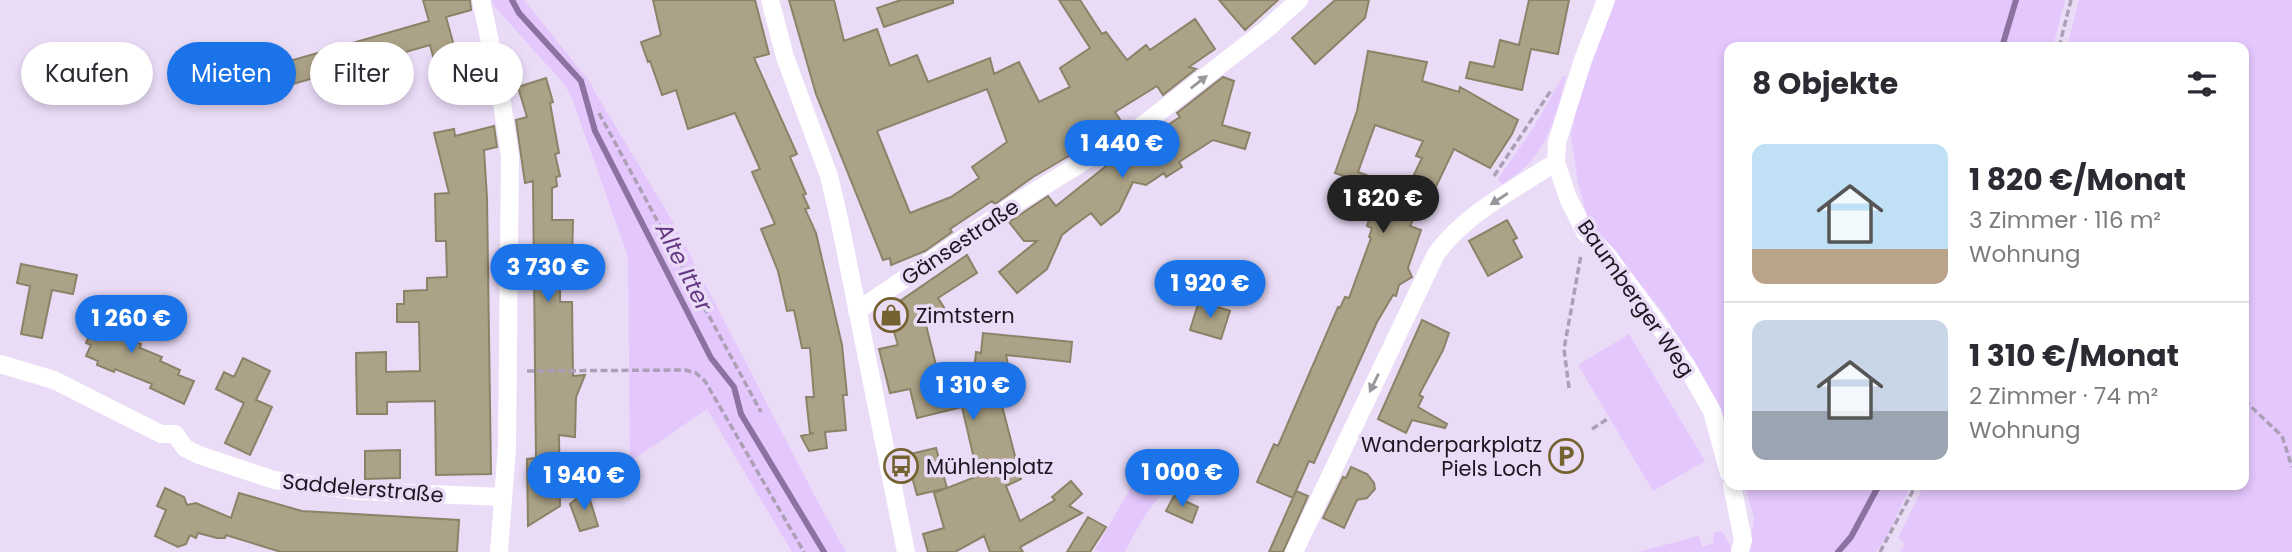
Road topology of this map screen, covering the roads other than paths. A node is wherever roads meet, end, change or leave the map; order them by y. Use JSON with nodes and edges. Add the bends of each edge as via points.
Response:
{"nodes":[{"id":1,"x":481,"y":0,"type":"edge"},
{"id":2,"x":770,"y":0,"type":"edge"},
{"id":3,"x":1299,"y":0,"type":"edge"},
{"id":4,"x":1606,"y":0,"type":"edge"},
{"id":5,"x":1556,"y":162,"type":"junction"},
{"id":6,"x":858,"y":311,"type":"junction"},
{"id":7,"x":0,"y":365,"type":"edge"},
{"id":8,"x":1724,"y":455,"type":"edge"},
{"id":9,"x":1733,"y":490,"type":"edge"},
{"id":10,"x":503,"y":497,"type":"junction"},
{"id":11,"x":499,"y":552,"type":"edge"},
{"id":12,"x":906,"y":552,"type":"edge"},
{"id":13,"x":1294,"y":552,"type":"edge"},
{"id":14,"x":1740,"y":552,"type":"edge"}],
"edges":[{"from":1,"to":10,"type":"street","via":[[510,156]]},
{"from":2,"to":6,"type":"street","via":[[785,57],[829,176]]},
{"from":6,"to":3,"type":"street","name":"Gänsestraße","one_way":true,"via":[[1016,203],[1140,127]]},
{"from":4,"to":5,"type":"street","via":[[1557,142]]},
{"from":5,"to":8,"type":"street","name":"Baumberger Weg","via":[[1585,232],[1608,256],[1686,365],[1712,411]]},
{"from":5,"to":13,"type":"street","one_way":true,"via":[[1449,235],[1436,254]]},
{"from":6,"to":12,"type":"street"},
{"from":7,"to":10,"type":"street","name":"Saddelerstraße","via":[[54,380],[162,434],[175,433],[186,448],[199,455],[274,480],[359,491]]},
{"from":9,"to":14,"type":"street"},
{"from":10,"to":11,"type":"street"}]}
